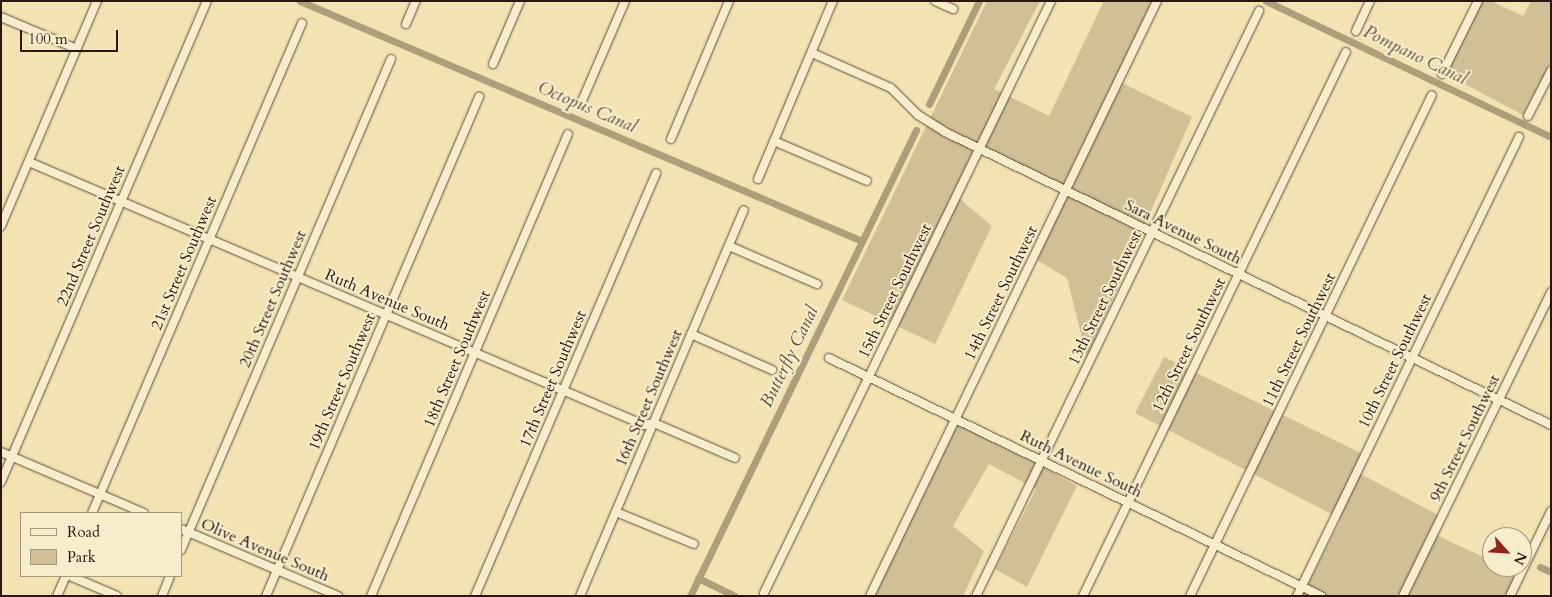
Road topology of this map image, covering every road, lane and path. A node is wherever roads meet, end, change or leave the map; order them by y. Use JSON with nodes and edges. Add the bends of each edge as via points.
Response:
{"nodes":[{"id":1,"x":97,"y":1,"type":"edge"},
{"id":2,"x":206,"y":1,"type":"edge"},
{"id":3,"x":416,"y":1,"type":"edge"},
{"id":4,"x":520,"y":1,"type":"edge"},
{"id":5,"x":625,"y":1,"type":"edge"},
{"id":6,"x":729,"y":1,"type":"edge"},
{"id":7,"x":834,"y":1,"type":"edge"},
{"id":8,"x":935,"y":1,"type":"edge"},
{"id":9,"x":1050,"y":1,"type":"edge"},
{"id":10,"x":1157,"y":1,"type":"edge"},
{"id":11,"x":1370,"y":1,"type":"edge"},
{"id":12,"x":1478,"y":1,"type":"edge"},
{"id":13,"x":953,"y":9,"type":"dead end"},
{"id":14,"x":1259,"y":11,"type":"dead end"},
{"id":15,"x":1,"y":17,"type":"edge"},
{"id":16,"x":302,"y":23,"type":"dead end"},
{"id":17,"x":406,"y":24,"type":"dead end"},
{"id":18,"x":1356,"y":31,"type":"dead end"},
{"id":19,"x":77,"y":49,"type":"junction"},
{"id":20,"x":1346,"y":52,"type":"dead end"},
{"id":21,"x":812,"y":53,"type":"junction"},
{"id":22,"x":391,"y":59,"type":"dead end"},
{"id":23,"x":493,"y":64,"type":"dead end"},
{"id":24,"x":1551,"y":71,"type":"edge"},
{"id":25,"x":1442,"y":74,"type":"dead end"},
{"id":26,"x":1432,"y":95,"type":"dead end"},
{"id":27,"x":479,"y":97,"type":"dead end"},
{"id":28,"x":582,"y":101,"type":"dead end"},
{"id":29,"x":1528,"y":116,"type":"dead end"},
{"id":30,"x":568,"y":134,"type":"dead end"},
{"id":31,"x":1519,"y":137,"type":"dead end"},
{"id":32,"x":671,"y":139,"type":"dead end"},
{"id":33,"x":774,"y":141,"type":"junction"},
{"id":34,"x":980,"y":148,"type":"junction"},
{"id":35,"x":28,"y":162,"type":"junction"},
{"id":36,"x":656,"y":173,"type":"dead end"},
{"id":37,"x":758,"y":179,"type":"dead end"},
{"id":38,"x":867,"y":181,"type":"dead end"},
{"id":39,"x":1066,"y":190,"type":"junction"},
{"id":40,"x":121,"y":202,"type":"junction"},
{"id":41,"x":744,"y":210,"type":"dead end"},
{"id":42,"x":1,"y":226,"type":"edge"},
{"id":43,"x":1152,"y":232,"type":"junction"},
{"id":44,"x":209,"y":239,"type":"junction"},
{"id":45,"x":729,"y":246,"type":"junction"},
{"id":46,"x":1239,"y":274,"type":"junction"},
{"id":47,"x":298,"y":277,"type":"junction"},
{"id":48,"x":817,"y":284,"type":"dead end"},
{"id":49,"x":1551,"y":292,"type":"edge"},
{"id":50,"x":386,"y":315,"type":"junction"},
{"id":51,"x":1326,"y":315,"type":"junction"},
{"id":52,"x":691,"y":334,"type":"junction"},
{"id":53,"x":475,"y":353,"type":"junction"},
{"id":54,"x":829,"y":358,"type":"dead end"},
{"id":55,"x":1412,"y":358,"type":"junction"},
{"id":56,"x":772,"y":370,"type":"dead end"},
{"id":57,"x":869,"y":377,"type":"junction"},
{"id":58,"x":563,"y":390,"type":"junction"},
{"id":59,"x":1498,"y":399,"type":"junction"},
{"id":60,"x":955,"y":419,"type":"junction"},
{"id":61,"x":654,"y":423,"type":"junction"},
{"id":62,"x":1551,"y":425,"type":"edge"},
{"id":63,"x":1,"y":452,"type":"edge"},
{"id":64,"x":12,"y":456,"type":"junction"},
{"id":65,"x":735,"y":458,"type":"dead end"},
{"id":66,"x":1042,"y":461,"type":"junction"},
{"id":67,"x":1,"y":482,"type":"edge"},
{"id":68,"x":100,"y":494,"type":"junction"},
{"id":69,"x":1128,"y":502,"type":"junction"},
{"id":70,"x":1551,"y":511,"type":"edge"},
{"id":71,"x":92,"y":512,"type":"edge"},
{"id":72,"x":142,"y":512,"type":"edge"},
{"id":73,"x":616,"y":512,"type":"junction"},
{"id":74,"x":185,"y":531,"type":"edge"},
{"id":75,"x":694,"y":544,"type":"dead end"},
{"id":76,"x":1215,"y":544,"type":"junction"},
{"id":77,"x":182,"y":545,"type":"edge"},
{"id":78,"x":277,"y":570,"type":"junction"},
{"id":79,"x":66,"y":577,"type":"edge"},
{"id":80,"x":72,"y":577,"type":"edge"},
{"id":81,"x":170,"y":577,"type":"edge"},
{"id":82,"x":1301,"y":586,"type":"junction"},
{"id":83,"x":764,"y":593,"type":"dead end"},
{"id":84,"x":57,"y":596,"type":"edge"},
{"id":85,"x":118,"y":596,"type":"edge"},
{"id":86,"x":162,"y":596,"type":"edge"},
{"id":87,"x":266,"y":596,"type":"edge"},
{"id":88,"x":338,"y":596,"type":"edge"},
{"id":89,"x":371,"y":596,"type":"edge"},
{"id":90,"x":475,"y":596,"type":"edge"},
{"id":91,"x":580,"y":596,"type":"edge"},
{"id":92,"x":870,"y":596,"type":"edge"},
{"id":93,"x":976,"y":596,"type":"edge"},
{"id":94,"x":1083,"y":596,"type":"edge"},
{"id":95,"x":1190,"y":596,"type":"edge"},
{"id":96,"x":1297,"y":596,"type":"edge"},
{"id":97,"x":1321,"y":596,"type":"edge"},
{"id":98,"x":1404,"y":596,"type":"edge"},
{"id":99,"x":1510,"y":596,"type":"edge"}],
"edges":[{"from":1,"to":19,"type":"street"},
{"from":2,"to":40,"type":"street","name":"22nd Street Southwest"},
{"from":3,"to":17,"type":"street"},
{"from":4,"to":23,"type":"street"},
{"from":5,"to":28,"type":"street"},
{"from":6,"to":32,"type":"street"},
{"from":7,"to":21,"type":"street"},
{"from":8,"to":13,"type":"street"},
{"from":9,"to":34,"type":"street","name":"15th Street Southwest"},
{"from":10,"to":39,"type":"street","name":"14th Street Southwest"},
{"from":11,"to":18,"type":"street"},
{"from":12,"to":25,"type":"street"},
{"from":14,"to":43,"type":"street","name":"13th Street Southwest"},
{"from":15,"to":19,"type":"street"},
{"from":16,"to":44,"type":"street","name":"21st Street Southwest"},
{"from":19,"to":35,"type":"street"},
{"from":20,"to":46,"type":"street","name":"12th Street Southwest"},
{"from":21,"to":33,"type":"street"},
{"from":21,"to":34,"type":"street","name":"Sara Avenue South","via":[[891,88],[925,120]]},
{"from":22,"to":47,"type":"street","name":"20th Street Southwest"},
{"from":24,"to":29,"type":"street"},
{"from":26,"to":51,"type":"street","name":"11th Street Southwest"},
{"from":27,"to":50,"type":"street","name":"19th Street Southwest"},
{"from":30,"to":53,"type":"street","name":"18th Street Southwest"},
{"from":31,"to":55,"type":"street","name":"10th Street Southwest"},
{"from":33,"to":37,"type":"street"},
{"from":33,"to":38,"type":"street"},
{"from":34,"to":39,"type":"street","name":"Sara Avenue South"},
{"from":34,"to":57,"type":"street","name":"15th Street Southwest"},
{"from":35,"to":40,"type":"street","name":"Ruth Avenue South"},
{"from":35,"to":42,"type":"street"},
{"from":36,"to":58,"type":"street","name":"17th Street Southwest"},
{"from":39,"to":43,"type":"street","name":"Sara Avenue South"},
{"from":39,"to":60,"type":"street","name":"14th Street Southwest"},
{"from":40,"to":44,"type":"street","name":"Ruth Avenue South"},
{"from":40,"to":64,"type":"street","name":"22nd Street Southwest"},
{"from":41,"to":45,"type":"street","name":"16th Street Southwest"},
{"from":43,"to":46,"type":"street","name":"Sara Avenue South"},
{"from":43,"to":66,"type":"street","name":"13th Street Southwest"},
{"from":44,"to":47,"type":"street","name":"Ruth Avenue South"},
{"from":44,"to":68,"type":"street","name":"21st Street Southwest"},
{"from":45,"to":48,"type":"street"},
{"from":45,"to":52,"type":"street","name":"16th Street Southwest"},
{"from":46,"to":51,"type":"street","name":"Sara Avenue South"},
{"from":46,"to":69,"type":"street","name":"12th Street Southwest"},
{"from":47,"to":50,"type":"street","name":"Ruth Avenue South"},
{"from":47,"to":74,"type":"street","name":"20th Street Southwest"},
{"from":49,"to":59,"type":"street","name":"9th Street Southwest"},
{"from":50,"to":53,"type":"street","name":"Ruth Avenue South"},
{"from":50,"to":78,"type":"street","name":"19th Street Southwest"},
{"from":51,"to":55,"type":"street","name":"Sara Avenue South"},
{"from":51,"to":76,"type":"street","name":"11th Street Southwest"},
{"from":52,"to":56,"type":"street"},
{"from":52,"to":61,"type":"street","name":"16th Street Southwest"},
{"from":53,"to":58,"type":"street","name":"Ruth Avenue South"},
{"from":53,"to":89,"type":"street","name":"18th Street Southwest"},
{"from":54,"to":57,"type":"street","name":"Ruth Avenue South"},
{"from":55,"to":59,"type":"street","name":"Sara Avenue South"},
{"from":55,"to":82,"type":"street","name":"10th Street Southwest"},
{"from":57,"to":60,"type":"street","name":"Ruth Avenue South"},
{"from":57,"to":83,"type":"street","name":"15th Street Southwest"},
{"from":58,"to":61,"type":"street","name":"Ruth Avenue South","via":[[644,425]]},
{"from":58,"to":90,"type":"street","name":"17th Street Southwest"},
{"from":59,"to":62,"type":"street","name":"Sara Avenue South"},
{"from":59,"to":98,"type":"street","name":"9th Street Southwest"},
{"from":60,"to":66,"type":"street","name":"Ruth Avenue South"},
{"from":60,"to":92,"type":"street","name":"14th Street Southwest"},
{"from":61,"to":65,"type":"street","name":"Ruth Avenue South"},
{"from":61,"to":73,"type":"street","name":"16th Street Southwest"},
{"from":63,"to":64,"type":"street"},
{"from":64,"to":67,"type":"street","name":"22nd Street Southwest"},
{"from":64,"to":68,"type":"street"},
{"from":66,"to":69,"type":"street","name":"Ruth Avenue South"},
{"from":66,"to":93,"type":"street","name":"13th Street Southwest"},
{"from":68,"to":71,"type":"street","name":"21st Street Southwest"},
{"from":68,"to":72,"type":"street"},
{"from":69,"to":76,"type":"street","name":"Ruth Avenue South"},
{"from":69,"to":94,"type":"street","name":"12th Street Southwest"},
{"from":70,"to":99,"type":"street"},
{"from":73,"to":75,"type":"street"},
{"from":73,"to":91,"type":"street","name":"16th Street Southwest"},
{"from":74,"to":77,"type":"street","name":"20th Street Southwest"},
{"from":74,"to":78,"type":"street","name":"Olive Avenue South"},
{"from":76,"to":82,"type":"street","name":"Ruth Avenue South"},
{"from":76,"to":95,"type":"street","name":"11th Street Southwest"},
{"from":78,"to":87,"type":"street","name":"19th Street Southwest"},
{"from":78,"to":88,"type":"street","name":"Olive Avenue South"},
{"from":79,"to":84,"type":"street"},
{"from":80,"to":85,"type":"street"},
{"from":81,"to":86,"type":"street"},
{"from":82,"to":96,"type":"street","name":"10th Street Southwest"},
{"from":82,"to":97,"type":"street","name":"Ruth Avenue South"}]}
